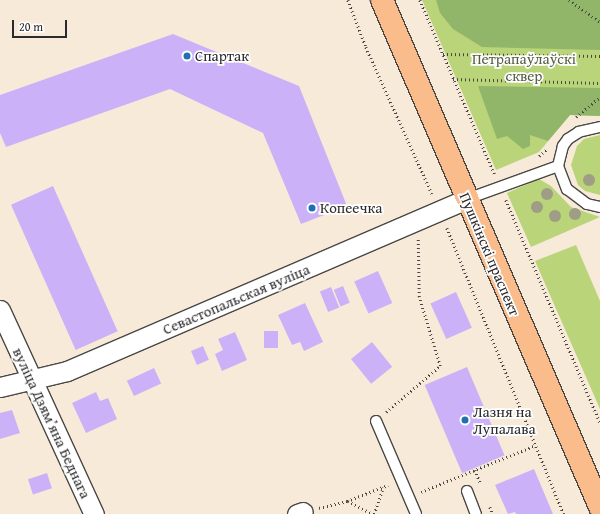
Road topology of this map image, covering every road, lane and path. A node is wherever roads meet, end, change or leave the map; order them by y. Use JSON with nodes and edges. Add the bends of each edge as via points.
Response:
{"nodes":[{"id":1,"x":348,"y":0,"type":"edge"},
{"id":2,"x":382,"y":0,"type":"edge"},
{"id":3,"x":420,"y":0,"type":"edge"},
{"id":4,"x":569,"y":0,"type":"edge"},
{"id":5,"x":600,"y":22,"type":"edge"},
{"id":6,"x":443,"y":54,"type":"junction"},
{"id":7,"x":600,"y":56,"type":"edge"},
{"id":8,"x":453,"y":79,"type":"junction"},
{"id":9,"x":600,"y":83,"type":"edge"},
{"id":10,"x":600,"y":127,"type":"edge"},
{"id":11,"x":558,"y":166,"type":"junction"},
{"id":12,"x":501,"y":187,"type":"junction"},
{"id":13,"x":467,"y":199,"type":"junction"},
{"id":14,"x":600,"y":207,"type":"edge"},
{"id":15,"x":439,"y":210,"type":"junction"},
{"id":16,"x":418,"y":220,"type":"junction"},
{"id":17,"x":0,"y":310,"type":"edge"},
{"id":18,"x":32,"y":380,"type":"junction"},
{"id":19,"x":0,"y":387,"type":"edge"},
{"id":20,"x":376,"y":421,"type":"joint"},
{"id":21,"x":600,"y":422,"type":"edge"},
{"id":22,"x":534,"y":446,"type":"junction"},
{"id":23,"x":401,"y":480,"type":"junction"},
{"id":24,"x":383,"y":487,"type":"junction"},
{"id":25,"x":467,"y":491,"type":"dead end"},
{"id":26,"x":409,"y":497,"type":"junction"},
{"id":27,"x":347,"y":501,"type":"junction"},
{"id":28,"x":600,"y":507,"type":"edge"},
{"id":29,"x":300,"y":513,"type":"edge"},
{"id":30,"x":94,"y":514,"type":"edge"},
{"id":31,"x":373,"y":514,"type":"edge"},
{"id":32,"x":416,"y":514,"type":"edge"},
{"id":33,"x":476,"y":514,"type":"edge"},
{"id":34,"x":564,"y":514,"type":"edge"}],
"edges":[{"from":1,"to":15,"type":"path","via":[[366,48]]},
{"from":2,"to":13,"type":"main road","name":"Пушкінскі праспект"},
{"from":3,"to":6,"type":"path"},
{"from":4,"to":5,"type":"path"},
{"from":6,"to":7,"type":"path"},
{"from":6,"to":8,"type":"path"},
{"from":8,"to":9,"type":"path"},
{"from":8,"to":12,"type":"path"},
{"from":10,"to":11,"type":"lane","via":[[579,132],[568,139],[563,146]]},
{"from":11,"to":12,"type":"lane"},
{"from":11,"to":14,"type":"lane","via":[[567,189],[587,204]]},
{"from":12,"to":13,"type":"lane"},
{"from":12,"to":21,"type":"path"},
{"from":13,"to":15,"type":"street","name":"Севастопальская вуліца"},
{"from":13,"to":28,"type":"main road","name":"Пушкінскі праспект"},
{"from":15,"to":16,"type":"street","name":"Севастопальская вуліца"},
{"from":15,"to":22,"type":"path"},
{"from":16,"to":18,"type":"street","name":"Севастопальская вуліца","via":[[74,368]]},
{"from":16,"to":20,"type":"path","via":[[419,296],[440,366]]},
{"from":17,"to":18,"type":"street","name":"вуліца Дзямʼяна Беднага"},
{"from":18,"to":19,"type":"street","name":"Севастопальская вуліца"},
{"from":18,"to":30,"type":"street","name":"вуліца Дзямʼяна Беднага"},
{"from":20,"to":23,"type":"lane"},
{"from":22,"to":26,"type":"path"},
{"from":22,"to":34,"type":"path"},
{"from":23,"to":24,"type":"path"},
{"from":23,"to":26,"type":"lane"},
{"from":24,"to":27,"type":"path"},
{"from":24,"to":31,"type":"path"},
{"from":25,"to":33,"type":"lane"},
{"from":26,"to":32,"type":"lane"},
{"from":27,"to":29,"type":"path"},
{"from":27,"to":31,"type":"path"}]}
